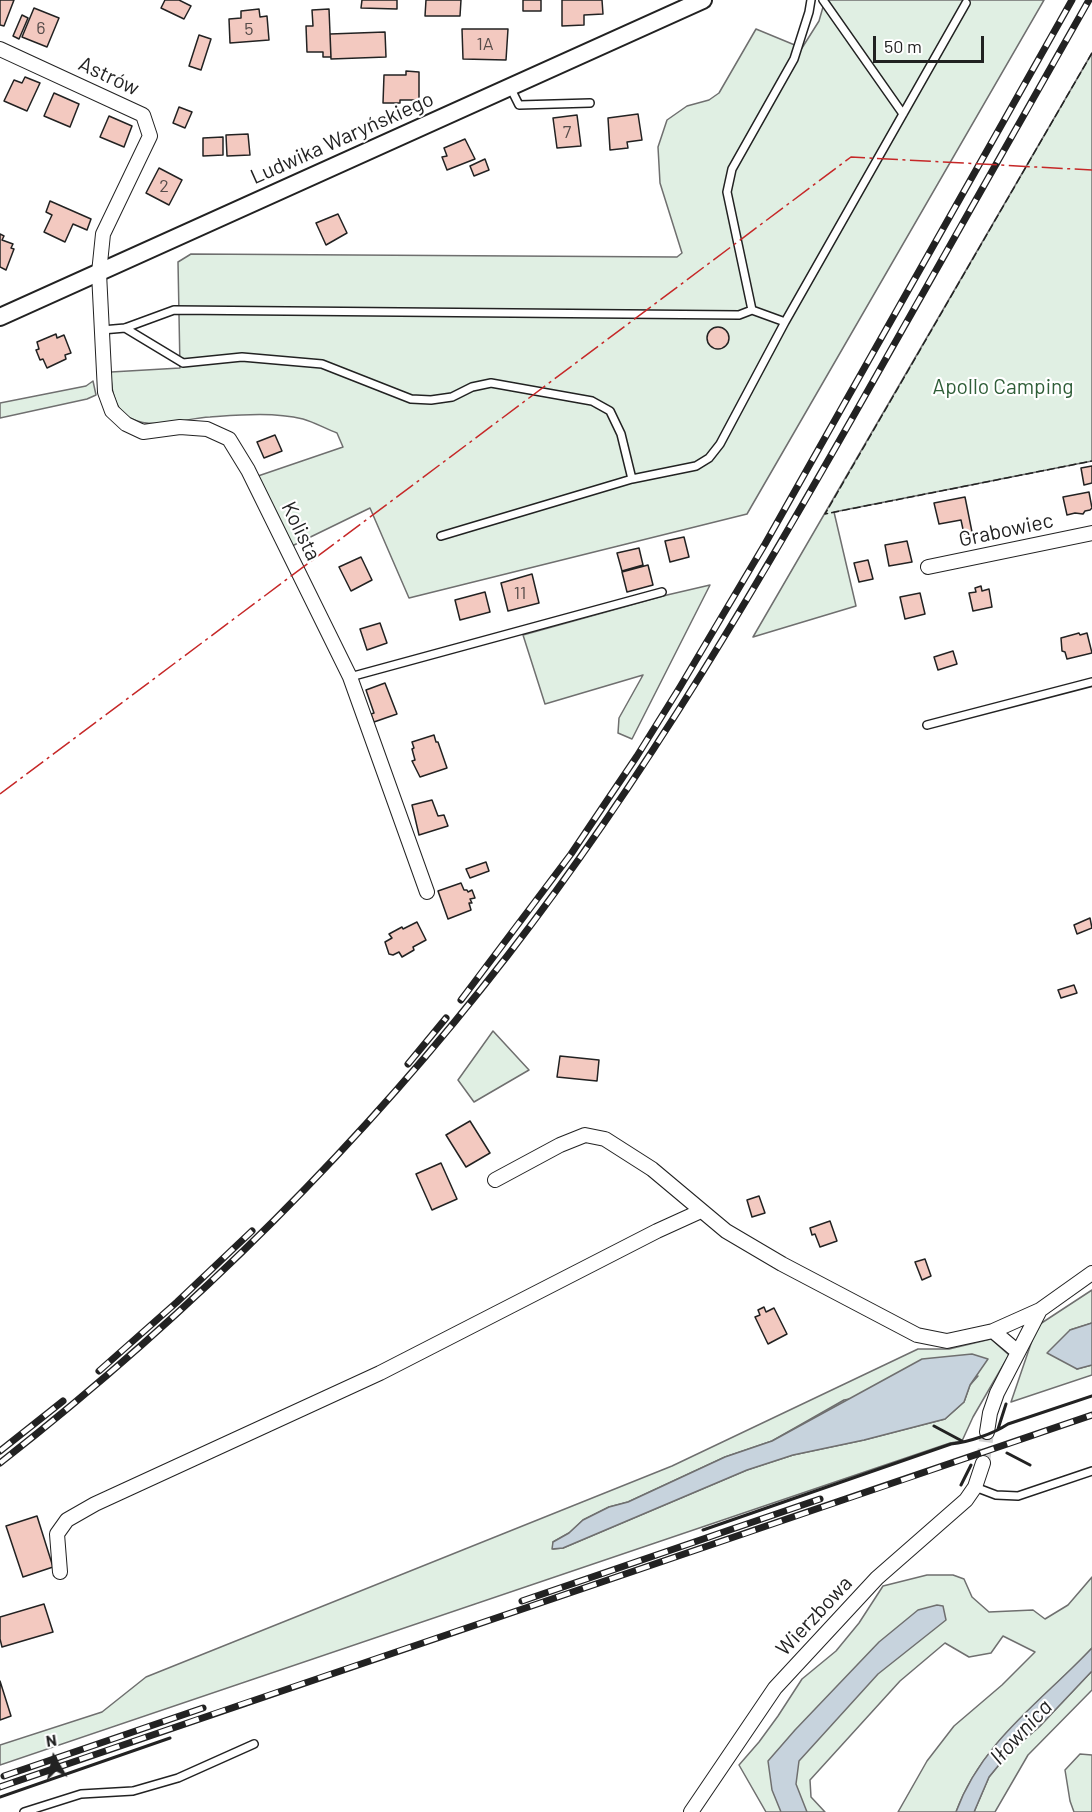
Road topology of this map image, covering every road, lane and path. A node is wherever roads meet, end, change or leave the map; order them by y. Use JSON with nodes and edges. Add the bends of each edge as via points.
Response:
{"nodes":[{"id":1,"x":703,"y":0,"type":"edge"},
{"id":2,"x":811,"y":0,"type":"edge"},
{"id":3,"x":823,"y":0,"type":"edge"},
{"id":4,"x":966,"y":3,"type":"dead end"},
{"id":5,"x":0,"y":49,"type":"edge"},
{"id":6,"x":510,"y":87,"type":"junction"},
{"id":7,"x":590,"y":103,"type":"dead end"},
{"id":8,"x":903,"y":114,"type":"junction"},
{"id":9,"x":99,"y":273,"type":"junction"},
{"id":10,"x":752,"y":310,"type":"junction"},
{"id":11,"x":0,"y":317,"type":"edge"},
{"id":12,"x":785,"y":322,"type":"junction"},
{"id":13,"x":125,"y":328,"type":"junction"},
{"id":14,"x":102,"y":330,"type":"junction"},
{"id":15,"x":632,"y":479,"type":"junction"},
{"id":16,"x":1092,"y":533,"type":"edge"},
{"id":17,"x":441,"y":536,"type":"dead end"},
{"id":18,"x":928,"y":567,"type":"dead end"},
{"id":19,"x":662,"y":592,"type":"dead end"},
{"id":20,"x":350,"y":677,"type":"junction"},
{"id":21,"x":1092,"y":682,"type":"edge"},
{"id":22,"x":927,"y":725,"type":"dead end"},
{"id":23,"x":427,"y":892,"type":"dead end"},
{"id":24,"x":495,"y":1180,"type":"dead end"},
{"id":25,"x":701,"y":1211,"type":"junction"},
{"id":26,"x":1092,"y":1273,"type":"edge"},
{"id":27,"x":1040,"y":1310,"type":"junction"},
{"id":28,"x":993,"y":1331,"type":"junction"},
{"id":29,"x":1018,"y":1352,"type":"junction"},
{"id":30,"x":987,"y":1432,"type":"tunnel mouth"},
{"id":31,"x":983,"y":1464,"type":"tunnel mouth"},
{"id":32,"x":1092,"y":1471,"type":"edge"},
{"id":33,"x":975,"y":1488,"type":"junction"},
{"id":34,"x":60,"y":1572,"type":"dead end"},
{"id":35,"x":254,"y":1744,"type":"dead end"},
{"id":36,"x":24,"y":1812,"type":"edge"},
{"id":37,"x":691,"y":1812,"type":"edge"}],
"edges":[{"from":1,"to":6,"type":"street","name":"Ludwika Waryńskiego"},
{"from":2,"to":10,"type":"lane","via":[[794,59],[732,169],[727,192]]},
{"from":3,"to":8,"type":"lane"},
{"from":4,"to":8,"type":"lane"},
{"from":5,"to":9,"type":"street","name":"Astrów","via":[[143,115],[150,136],[103,234]]},
{"from":6,"to":7,"type":"lane","via":[[519,105]]},
{"from":6,"to":9,"type":"street","name":"Ludwika Waryńskiego"},
{"from":8,"to":12,"type":"lane"},
{"from":9,"to":11,"type":"street","name":"Ludwika Waryńskiego"},
{"from":9,"to":14,"type":"street","name":"Kolista"},
{"from":10,"to":12,"type":"lane"},
{"from":10,"to":13,"type":"lane","via":[[739,315],[174,310]]},
{"from":12,"to":15,"type":"lane","via":[[709,458],[696,466]]},
{"from":13,"to":14,"type":"lane"},
{"from":13,"to":15,"type":"lane","via":[[183,363],[242,357],[322,364],[411,399],[452,397],[491,383],[592,401],[610,411],[621,434]]},
{"from":14,"to":20,"type":"street","name":"Kolista","via":[[105,392],[112,411],[126,424],[143,432],[180,427],[207,429],[229,439]]},
{"from":15,"to":17,"type":"lane"},
{"from":16,"to":18,"type":"street","name":"Grabowiec"},
{"from":19,"to":20,"type":"lane"},
{"from":20,"to":23,"type":"street","name":"Kolista"},
{"from":21,"to":22,"type":"lane"},
{"from":24,"to":25,"type":"street","via":[[585,1135],[605,1139],[652,1169]]},
{"from":25,"to":28,"type":"street","via":[[726,1232],[917,1335],[947,1341]]},
{"from":25,"to":34,"type":"street","via":[[380,1373],[95,1504],[67,1520],[57,1534]]},
{"from":26,"to":27,"type":"street"},
{"from":27,"to":28,"type":"street"},
{"from":27,"to":29,"type":"street"},
{"from":28,"to":29,"type":"street"},
{"from":29,"to":30,"type":"street","via":[[997,1393]]},
{"from":31,"to":33,"type":"street","name":"Wierzbowa"},
{"from":32,"to":33,"type":"lane","via":[[1018,1496],[996,1495]]},
{"from":33,"to":37,"type":"street","name":"Wierzbowa","via":[[877,1578],[775,1688]]},
{"from":35,"to":36,"type":"lane","via":[[178,1778],[133,1791],[81,1794]]}]}
